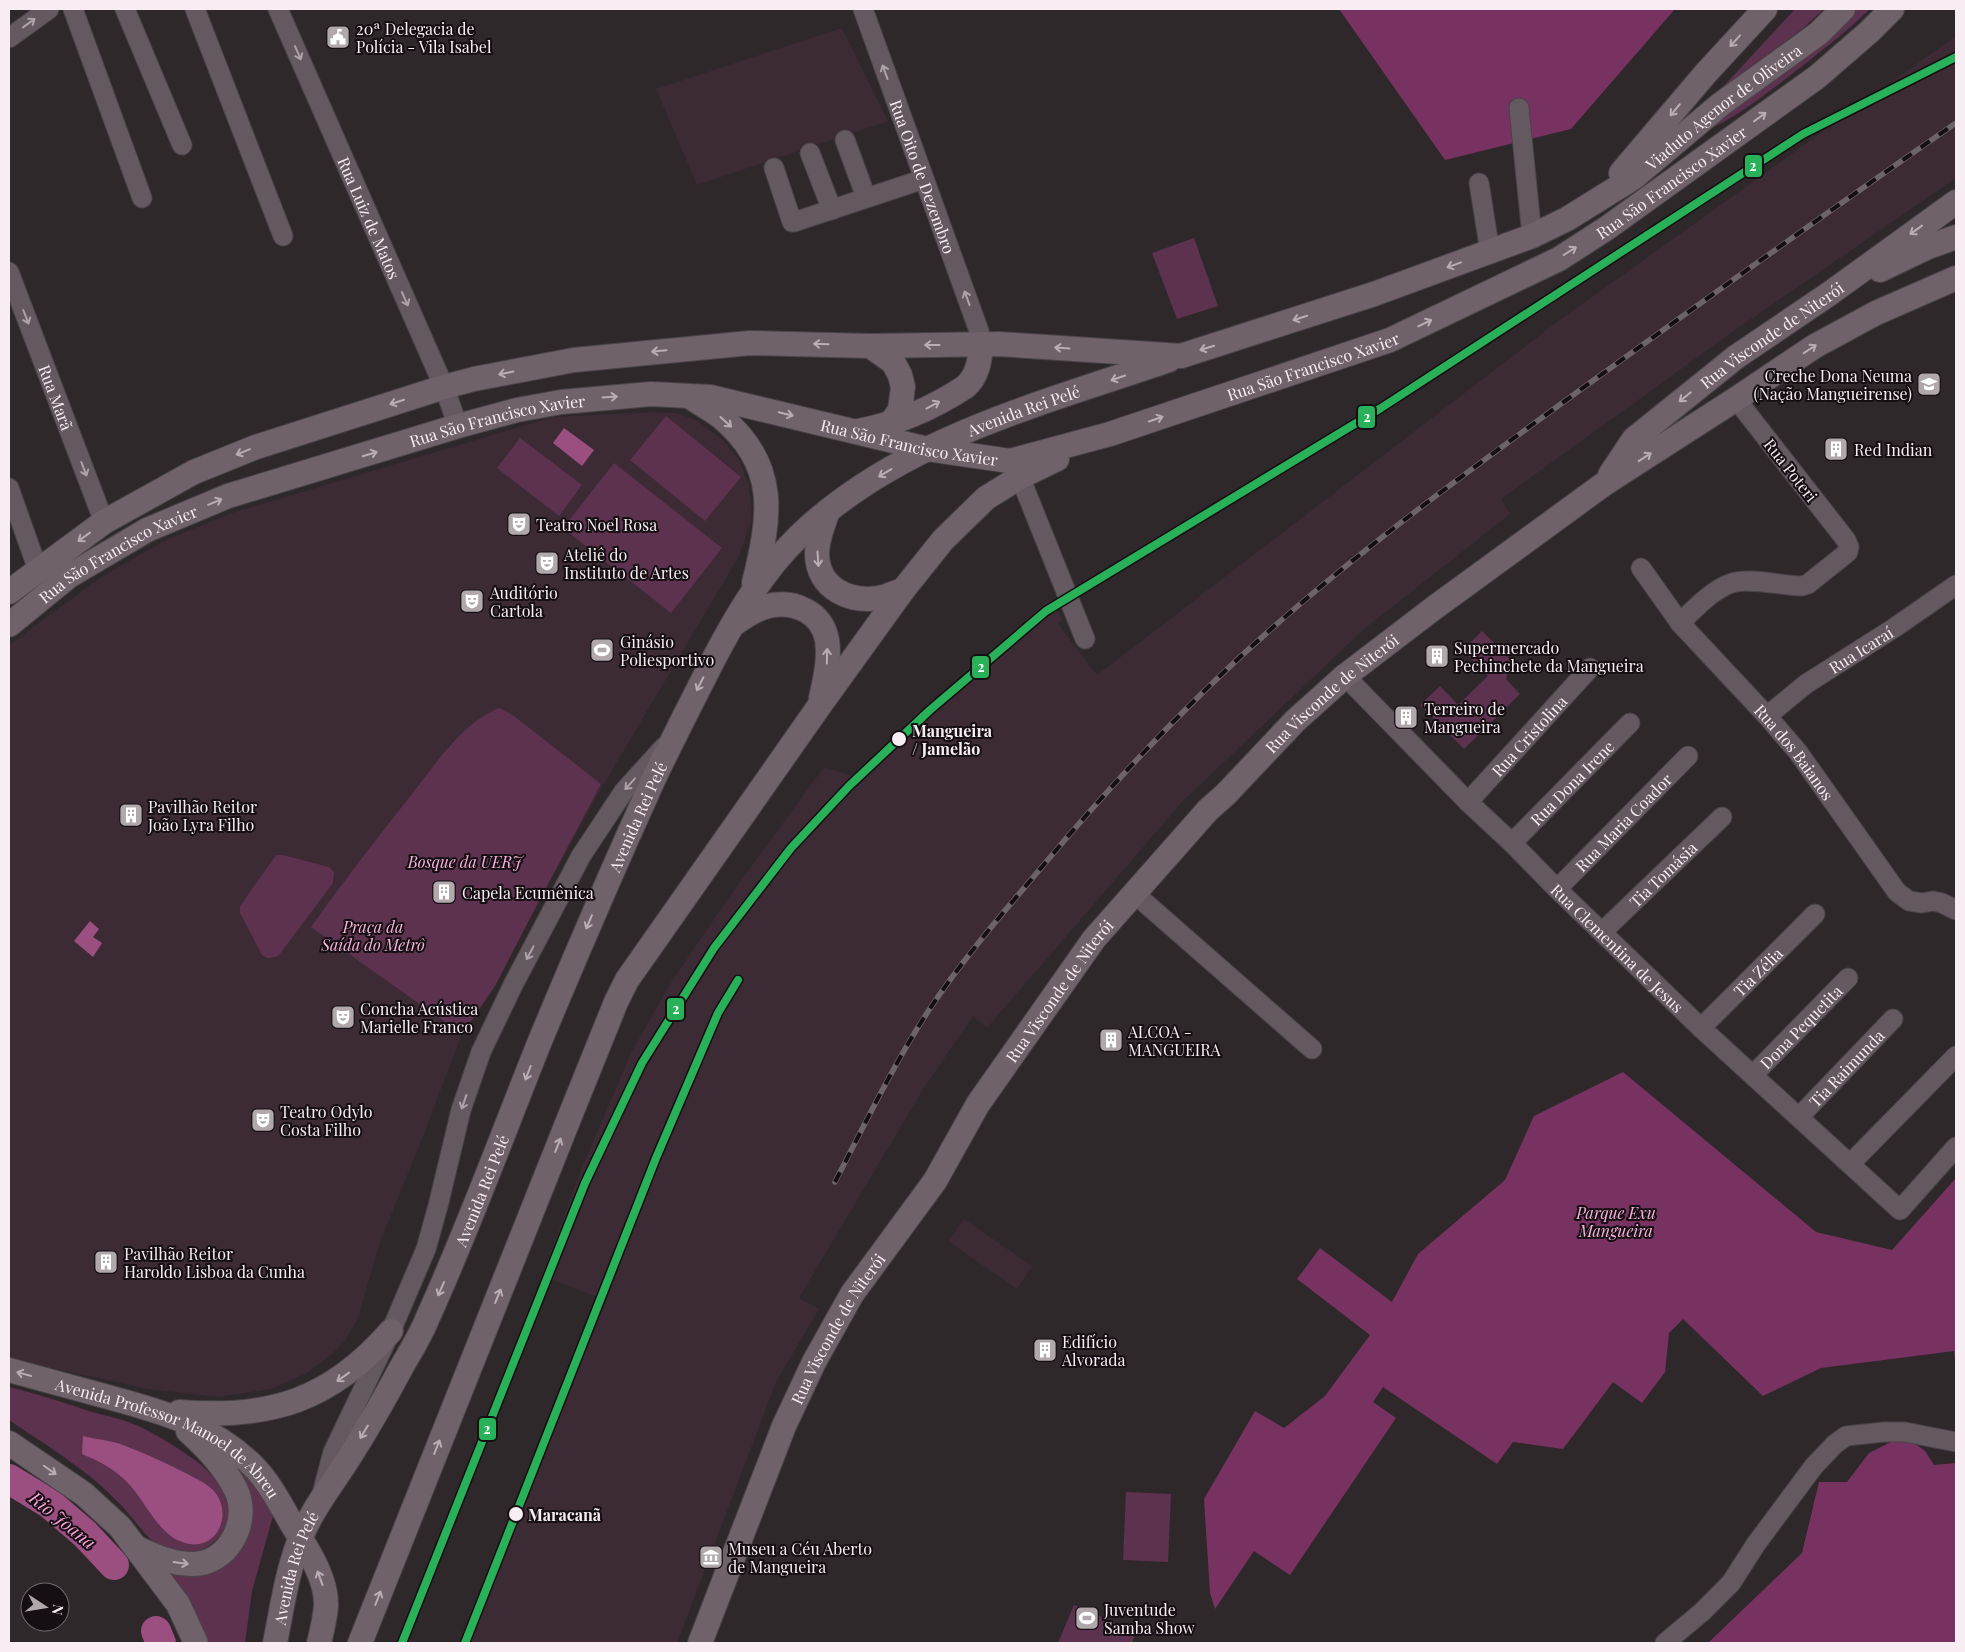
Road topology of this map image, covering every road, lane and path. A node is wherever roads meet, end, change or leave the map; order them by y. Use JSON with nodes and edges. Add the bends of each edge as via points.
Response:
{"nodes":[{"id":1,"x":49,"y":9,"type":"edge"},
{"id":2,"x":73,"y":9,"type":"edge"},
{"id":3,"x":125,"y":9,"type":"edge"},
{"id":4,"x":195,"y":9,"type":"edge"},
{"id":5,"x":278,"y":9,"type":"edge"},
{"id":6,"x":863,"y":9,"type":"edge"},
{"id":7,"x":1765,"y":9,"type":"edge"},
{"id":8,"x":1843,"y":9,"type":"edge"},
{"id":9,"x":1892,"y":9,"type":"edge"},
{"id":10,"x":9,"y":38,"type":"edge"},
{"id":11,"x":1519,"y":108,"type":"dead end"},
{"id":12,"x":845,"y":140,"type":"dead end"},
{"id":13,"x":182,"y":145,"type":"dead end"},
{"id":14,"x":810,"y":153,"type":"dead end"},
{"id":15,"x":774,"y":168,"type":"dead end"},
{"id":16,"x":924,"y":179,"type":"junction"},
{"id":17,"x":1479,"y":183,"type":"dead end"},
{"id":18,"x":866,"y":197,"type":"junction"},
{"id":19,"x":142,"y":198,"type":"dead end"},
{"id":20,"x":1598,"y":199,"type":"junction"},
{"id":21,"x":1956,"y":202,"type":"edge"},
{"id":22,"x":832,"y":210,"type":"junction"},
{"id":23,"x":283,"y":236,"type":"dead end"},
{"id":24,"x":1532,"y":236,"type":"junction"},
{"id":25,"x":1956,"y":237,"type":"edge"},
{"id":26,"x":1490,"y":252,"type":"junction"},
{"id":27,"x":9,"y":272,"type":"edge"},
{"id":28,"x":1956,"y":278,"type":"edge"},
{"id":29,"x":1829,"y":294,"type":"junction"},
{"id":30,"x":981,"y":344,"type":"junction"},
{"id":31,"x":870,"y":346,"type":"junction"},
{"id":32,"x":1180,"y":356,"type":"junction"},
{"id":33,"x":1736,"y":357,"type":"junction"},
{"id":34,"x":1756,"y":385,"type":"junction"},
{"id":35,"x":444,"y":387,"type":"junction"},
{"id":36,"x":686,"y":395,"type":"junction"},
{"id":37,"x":1736,"y":399,"type":"junction"},
{"id":38,"x":890,"y":423,"type":"junction"},
{"id":39,"x":458,"y":426,"type":"junction"},
{"id":40,"x":854,"y":432,"type":"junction"},
{"id":41,"x":1110,"y":434,"type":"junction"},
{"id":42,"x":927,"y":449,"type":"junction"},
{"id":43,"x":1020,"y":477,"type":"junction"},
{"id":44,"x":1604,"y":484,"type":"junction"},
{"id":45,"x":9,"y":488,"type":"edge"},
{"id":46,"x":828,"y":511,"type":"junction"},
{"id":47,"x":104,"y":522,"type":"junction"},
{"id":48,"x":1641,"y":568,"type":"dead end"},
{"id":49,"x":38,"y":570,"type":"junction"},
{"id":50,"x":1956,"y":584,"type":"edge"},
{"id":51,"x":903,"y":590,"type":"junction"},
{"id":52,"x":9,"y":592,"type":"edge"},
{"id":53,"x":751,"y":593,"type":"junction"},
{"id":54,"x":1680,"y":623,"type":"junction"},
{"id":55,"x":9,"y":625,"type":"edge"},
{"id":56,"x":731,"y":626,"type":"junction"},
{"id":57,"x":1084,"y":639,"type":"dead end"},
{"id":58,"x":1590,"y":668,"type":"dead end"},
{"id":59,"x":1345,"y":676,"type":"junction"},
{"id":60,"x":820,"y":704,"type":"junction"},
{"id":61,"x":1768,"y":716,"type":"junction"},
{"id":62,"x":1630,"y":723,"type":"dead end"},
{"id":63,"x":674,"y":735,"type":"junction"},
{"id":64,"x":1688,"y":756,"type":"dead end"},
{"id":65,"x":1468,"y":802,"type":"junction"},
{"id":66,"x":1722,"y":817,"type":"dead end"},
{"id":67,"x":1512,"y":843,"type":"junction"},
{"id":68,"x":1557,"y":889,"type":"junction"},
{"id":69,"x":1135,"y":894,"type":"junction"},
{"id":70,"x":1956,"y":910,"type":"edge"},
{"id":71,"x":1815,"y":914,"type":"dead end"},
{"id":72,"x":1602,"y":932,"type":"junction"},
{"id":73,"x":1848,"y":978,"type":"dead end"},
{"id":74,"x":1893,"y":1020,"type":"dead end"},
{"id":75,"x":1701,"y":1028,"type":"junction"},
{"id":76,"x":1312,"y":1049,"type":"dead end"},
{"id":77,"x":1956,"y":1056,"type":"edge"},
{"id":78,"x":1753,"y":1075,"type":"junction"},
{"id":79,"x":1799,"y":1117,"type":"junction"},
{"id":80,"x":1956,"y":1147,"type":"edge"},
{"id":81,"x":1851,"y":1163,"type":"junction"},
{"id":82,"x":391,"y":1331,"type":"junction"},
{"id":83,"x":9,"y":1370,"type":"edge"},
{"id":84,"x":155,"y":1410,"type":"junction"},
{"id":85,"x":1956,"y":1442,"type":"edge"},
{"id":86,"x":9,"y":1443,"type":"edge"},
{"id":87,"x":322,"y":1496,"type":"junction"},
{"id":88,"x":301,"y":1538,"type":"junction"},
{"id":89,"x":136,"y":1548,"type":"junction"},
{"id":90,"x":196,"y":1643,"type":"edge"},
{"id":91,"x":275,"y":1643,"type":"edge"},
{"id":92,"x":319,"y":1643,"type":"edge"},
{"id":93,"x":360,"y":1643,"type":"edge"},
{"id":94,"x":700,"y":1643,"type":"edge"},
{"id":95,"x":1665,"y":1643,"type":"edge"}],
"edges":[{"from":10,"to":1,"type":"street","one_way":true},
{"from":2,"to":19,"type":"street"},
{"from":3,"to":13,"type":"street"},
{"from":4,"to":23,"type":"street"},
{"from":5,"to":35,"type":"street","name":"Rua Luiz de Matos","one_way":true},
{"from":16,"to":6,"type":"street","name":"Rua Oito de Dezembro","one_way":true},
{"from":7,"to":20,"type":"main road","one_way":true},
{"from":8,"to":20,"type":"main road","name":"Viaduto Agenor de Oliveira","via":[[1820,33],[1721,104],[1633,178]]},
{"from":41,"to":9,"type":"main road","name":"Rua São Francisco Xavier","one_way":true,"via":[[1390,340],[1559,259],[1817,77]]},
{"from":11,"to":24,"type":"street"},
{"from":12,"to":18,"type":"street"},
{"from":14,"to":22,"type":"street"},
{"from":15,"to":22,"type":"street","via":[[792,222]]},
{"from":16,"to":18,"type":"street"},
{"from":30,"to":16,"type":"street","name":"Rua Oito de Dezembro","one_way":true},
{"from":17,"to":26,"type":"street"},
{"from":18,"to":22,"type":"street"},
{"from":20,"to":24,"type":"main road","name":"Rua São Francisco Xavier"},
{"from":21,"to":29,"type":"main road","name":"Rua Visconde de Niterói","one_way":true},
{"from":24,"to":26,"type":"main road","name":"Rua São Francisco Xavier"},
{"from":25,"to":29,"type":"main road"},
{"from":26,"to":32,"type":"main road","name":"Rua São Francisco Xavier","one_way":true,"via":[[1374,294]]},
{"from":27,"to":47,"type":"street","name":"Rua Marã","one_way":true},
{"from":34,"to":28,"type":"main road","name":"Rua Visconde de Niterói","one_way":true,"via":[[1815,346],[1876,313]]},
{"from":29,"to":33,"type":"main road","name":"Rua Visconde de Niterói"},
{"from":30,"to":31,"type":"main road","name":"Rua São Francisco Xavier","one_way":true},
{"from":32,"to":30,"type":"main road","name":"Rua São Francisco Xavier","one_way":true},
{"from":38,"to":30,"type":"main road","one_way":true,"via":[[926,409],[970,383],[978,365]]},
{"from":31,"to":35,"type":"main road","name":"Rua São Francisco Xavier","one_way":true,"via":[[750,343],[652,351],[574,360]]},
{"from":31,"to":38,"type":"main road","via":[[893,362],[900,375],[903,387],[900,410]]},
{"from":32,"to":42,"type":"main road","name":"Avenida Rei Pelé","one_way":true,"via":[[1004,416]]},
{"from":33,"to":34,"type":"main road","via":[[1742,373]]},
{"from":33,"to":44,"type":"main road","name":"Rua Visconde de Niterói","one_way":true,"via":[[1634,439]]},
{"from":34,"to":37,"type":"main road","name":"Rua Visconde de Niterói"},
{"from":35,"to":39,"type":"street","name":"Rua Luiz de Matos"},
{"from":35,"to":47,"type":"main road","name":"Rua São Francisco Xavier","one_way":true,"via":[[256,447],[194,472]]},
{"from":39,"to":36,"type":"main road","name":"Rua São Francisco Xavier","one_way":true,"via":[[561,402],[651,394]]},
{"from":36,"to":40,"type":"main road","name":"Rua São Francisco Xavier","one_way":true,"via":[[729,400]]},
{"from":36,"to":53,"type":"main road","one_way":true,"via":[[737,432],[761,472],[767,494],[767,513]]},
{"from":44,"to":37,"type":"main road","name":"Rua Visconde de Niterói","one_way":true},
{"from":37,"to":54,"type":"street","name":"Rua Poteri","via":[[1846,540],[1848,552],[1802,586],[1732,583],[1705,600]]},
{"from":38,"to":40,"type":"main road"},
{"from":55,"to":39,"type":"main road","name":"Rua São Francisco Xavier","one_way":true,"via":[[69,576],[147,530],[228,496]]},
{"from":40,"to":42,"type":"main road","name":"Rua São Francisco Xavier"},
{"from":41,"to":42,"type":"main road","name":"Rua São Francisco Xavier","via":[[1010,460]]},
{"from":41,"to":43,"type":"main road"},
{"from":42,"to":46,"type":"main road","name":"Avenida Rei Pelé","one_way":true,"via":[[885,472]]},
{"from":43,"to":51,"type":"main road","via":[[975,507],[943,540]]},
{"from":43,"to":57,"type":"street"},
{"from":44,"to":59,"type":"main road","name":"Rua Visconde de Niterói"},
{"from":45,"to":49,"type":"street"},
{"from":46,"to":51,"type":"main road","one_way":true,"via":[[817,553],[824,580],[843,595],[856,598],[885,596]]},
{"from":46,"to":53,"type":"main road","name":"Avenida Rei Pelé","via":[[777,559]]},
{"from":47,"to":49,"type":"main road","name":"Rua São Francisco Xavier","one_way":true},
{"from":48,"to":54,"type":"street","name":"Rua dos Baianos"},
{"from":49,"to":52,"type":"main road","name":"Rua São Francisco Xavier"},
{"from":50,"to":61,"type":"street","name":"Rua Icaraí","via":[[1806,684]]},
{"from":51,"to":60,"type":"main road"},
{"from":53,"to":56,"type":"main road","name":"Avenida Rei Pelé"},
{"from":54,"to":61,"type":"street","name":"Rua dos Baianos"},
{"from":60,"to":56,"type":"main road","one_way":true,"via":[[826,678],[826,639],[821,624],[811,613],[786,604],[768,606],[751,612]]},
{"from":56,"to":63,"type":"main road","name":"Avenida Rei Pelé","one_way":true},
{"from":58,"to":65,"type":"street","name":"Rua Cristolina"},
{"from":59,"to":65,"type":"street","name":"Rua Clementina de Jesus"},
{"from":59,"to":69,"type":"main road","name":"Rua Visconde de Niterói","via":[[1295,721],[1208,810]]},
{"from":93,"to":60,"type":"main road","one_way":true,"via":[[616,1002],[640,960]]},
{"from":61,"to":70,"type":"street","name":"Rua dos Baianos","via":[[1798,752],[1897,892],[1909,901],[1922,904],[1933,901]]},
{"from":62,"to":67,"type":"street","name":"Rua Dona Irene"},
{"from":63,"to":82,"type":"street","name":"Avenida Rei Pelé","one_way":true,"via":[[624,791],[581,856],[490,1032],[461,1110],[426,1249]]},
{"from":63,"to":87,"type":"main road","name":"Avenida Rei Pelé","one_way":true,"via":[[604,888],[426,1324],[346,1462]]},
{"from":64,"to":68,"type":"street","name":"Rua Maria Coador"},
{"from":65,"to":67,"type":"street","name":"Rua Clementina de Jesus"},
{"from":66,"to":72,"type":"street","name":"Tia Tomásia"},
{"from":67,"to":68,"type":"street","name":"Rua Clementina de Jesus"},
{"from":68,"to":72,"type":"street","name":"Rua Clementina de Jesus"},
{"from":69,"to":76,"type":"street"},
{"from":69,"to":94,"type":"main road","name":"Rua Visconde de Niterói","via":[[1094,939],[1008,1059],[978,1104],[935,1181],[852,1294],[814,1362],[784,1426]]},
{"from":71,"to":75,"type":"street","name":"Tia Zélia"},
{"from":72,"to":75,"type":"street","name":"Rua Clementina de Jesus"},
{"from":73,"to":78,"type":"street","name":"Dona Pequetita"},
{"from":74,"to":79,"type":"street","name":"Tia Raimunda"},
{"from":75,"to":78,"type":"street","name":"Rua Clementina de Jesus"},
{"from":77,"to":81,"type":"street"},
{"from":78,"to":79,"type":"street","name":"Rua Clementina de Jesus"},
{"from":79,"to":81,"type":"street","name":"Rua Clementina de Jesus"},
{"from":80,"to":81,"type":"street","name":"Rua Clementina de Jesus","via":[[1900,1210]]},
{"from":82,"to":84,"type":"main road","one_way":true,"via":[[342,1378],[300,1399],[273,1408],[247,1411],[204,1414]]},
{"from":82,"to":87,"type":"street","name":"Avenida Rei Pelé","via":[[333,1452]]},
{"from":84,"to":83,"type":"main road","name":"Avenida Professor Manoel de Abreu","one_way":true},
{"from":84,"to":88,"type":"main road","name":"Avenida Professor Manoel de Abreu","via":[[199,1426],[241,1454],[273,1492]]},
{"from":89,"to":84,"type":"main road","one_way":true,"via":[[164,1560],[194,1565],[211,1561],[222,1552],[234,1539],[240,1524],[241,1507],[237,1491],[219,1463],[206,1446],[187,1430]]},
{"from":85,"to":95,"type":"street","via":[[1905,1432],[1846,1436],[1814,1466],[1730,1583]]},
{"from":86,"to":89,"type":"main road","one_way":true,"via":[[84,1494],[120,1527]]},
{"from":87,"to":88,"type":"main road","name":"Avenida Rei Pelé"},
{"from":88,"to":91,"type":"main road","name":"Avenida Rei Pelé","via":[[291,1567]]},
{"from":92,"to":88,"type":"main road","name":"Avenida Professor Manoel de Abreu","one_way":true,"via":[[325,1615],[324,1590]]},
{"from":89,"to":90,"type":"main road","via":[[178,1604]]}]}
